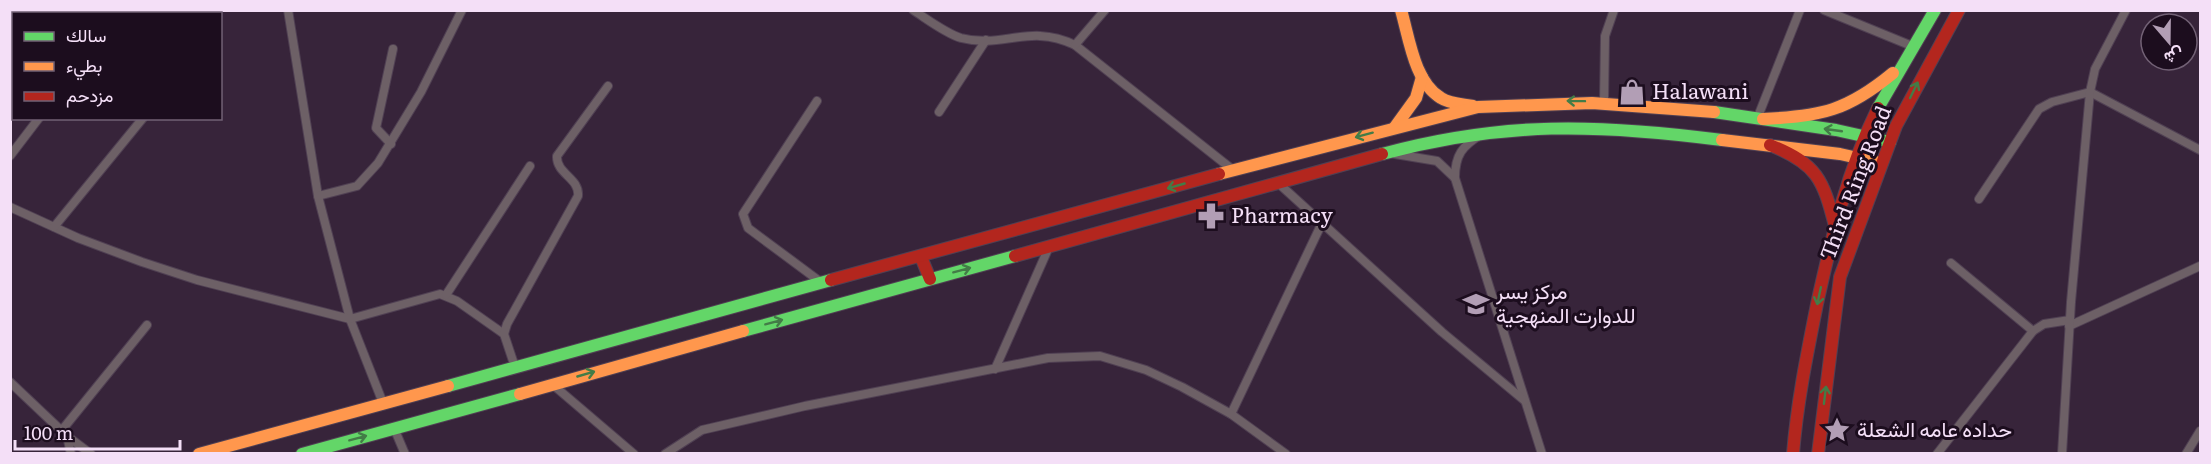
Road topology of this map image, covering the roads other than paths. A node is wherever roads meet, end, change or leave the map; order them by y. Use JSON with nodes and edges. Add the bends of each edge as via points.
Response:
{"nodes":[{"id":1,"x":288,"y":10,"type":"edge"},
{"id":2,"x":462,"y":10,"type":"edge"},
{"id":3,"x":913,"y":10,"type":"edge"},
{"id":4,"x":1105,"y":10,"type":"edge"},
{"id":5,"x":1401,"y":10,"type":"edge"},
{"id":6,"x":1614,"y":10,"type":"edge"},
{"id":7,"x":1800,"y":10,"type":"edge"},
{"id":8,"x":1824,"y":10,"type":"edge"},
{"id":9,"x":1935,"y":10,"type":"edge"},
{"id":10,"x":1959,"y":10,"type":"edge"},
{"id":11,"x":2126,"y":10,"type":"edge"},
{"id":12,"x":986,"y":40,"type":"junction"},
{"id":13,"x":1075,"y":45,"type":"junction"},
{"id":14,"x":1912,"y":46,"type":"junction"},
{"id":15,"x":393,"y":49,"type":"dead end"},
{"id":16,"x":1899,"y":68,"type":"junction"},
{"id":17,"x":1422,"y":77,"type":"junction"},
{"id":18,"x":608,"y":86,"type":"dead end"},
{"id":19,"x":2090,"y":92,"type":"junction"},
{"id":20,"x":817,"y":101,"type":"dead end"},
{"id":21,"x":1604,"y":102,"type":"junction"},
{"id":22,"x":1478,"y":107,"type":"junction"},
{"id":23,"x":939,"y":112,"type":"dead end"},
{"id":24,"x":1760,"y":119,"type":"junction"},
{"id":25,"x":37,"y":120,"type":"edge"},
{"id":26,"x":141,"y":120,"type":"edge"},
{"id":27,"x":1395,"y":127,"type":"junction"},
{"id":28,"x":1486,"y":131,"type":"junction"},
{"id":29,"x":1866,"y":134,"type":"junction"},
{"id":30,"x":1890,"y":142,"type":"junction"},
{"id":31,"x":391,"y":144,"type":"junction"},
{"id":32,"x":1770,"y":145,"type":"junction"},
{"id":33,"x":2200,"y":150,"type":"edge"},
{"id":34,"x":1383,"y":153,"type":"junction"},
{"id":35,"x":10,"y":156,"type":"edge"},
{"id":36,"x":1857,"y":156,"type":"junction"},
{"id":37,"x":1881,"y":162,"type":"junction"},
{"id":38,"x":530,"y":166,"type":"dead end"},
{"id":39,"x":1233,"y":170,"type":"junction"},
{"id":40,"x":1455,"y":178,"type":"junction"},
{"id":41,"x":1277,"y":183,"type":"junction"},
{"id":42,"x":318,"y":196,"type":"junction"},
{"id":43,"x":1979,"y":199,"type":"dead end"},
{"id":44,"x":10,"y":207,"type":"edge"},
{"id":45,"x":1322,"y":224,"type":"junction"},
{"id":46,"x":1835,"y":226,"type":"junction"},
{"id":47,"x":54,"y":227,"type":"junction"},
{"id":48,"x":1049,"y":247,"type":"junction"},
{"id":49,"x":921,"y":257,"type":"junction"},
{"id":50,"x":1951,"y":263,"type":"dead end"},
{"id":51,"x":2200,"y":266,"type":"edge"},
{"id":52,"x":930,"y":279,"type":"junction"},
{"id":53,"x":822,"y":283,"type":"junction"},
{"id":54,"x":446,"y":295,"type":"junction"},
{"id":55,"x":350,"y":320,"type":"junction"},
{"id":56,"x":2069,"y":323,"type":"junction"},
{"id":57,"x":147,"y":325,"type":"dead end"},
{"id":58,"x":2033,"y":331,"type":"junction"},
{"id":59,"x":504,"y":334,"type":"junction"},
{"id":60,"x":515,"y":367,"type":"junction"},
{"id":61,"x":995,"y":369,"type":"junction"},
{"id":62,"x":10,"y":382,"type":"edge"},
{"id":63,"x":552,"y":384,"type":"junction"},
{"id":64,"x":1526,"y":401,"type":"junction"},
{"id":65,"x":383,"y":403,"type":"junction"},
{"id":66,"x":1231,"y":414,"type":"junction"},
{"id":67,"x":394,"y":428,"type":"junction"},
{"id":68,"x":2200,"y":431,"type":"edge"},
{"id":69,"x":65,"y":433,"type":"junction"},
{"id":70,"x":71,"y":453,"type":"edge"},
{"id":71,"x":91,"y":453,"type":"edge"},
{"id":72,"x":200,"y":453,"type":"edge"},
{"id":73,"x":302,"y":453,"type":"edge"},
{"id":74,"x":405,"y":453,"type":"edge"},
{"id":75,"x":634,"y":453,"type":"edge"},
{"id":76,"x":665,"y":453,"type":"edge"},
{"id":77,"x":1286,"y":453,"type":"edge"},
{"id":78,"x":1542,"y":453,"type":"edge"},
{"id":79,"x":1793,"y":453,"type":"edge"},
{"id":80,"x":1818,"y":453,"type":"edge"},
{"id":81,"x":1937,"y":453,"type":"edge"},
{"id":82,"x":2062,"y":453,"type":"edge"},
{"id":83,"x":2186,"y":453,"type":"edge"}],
"edges":[{"from":1,"to":42,"type":"street"},
{"from":2,"to":31,"type":"street"},
{"from":3,"to":12,"type":"street","via":[[960,37]]},
{"from":4,"to":13,"type":"street"},
{"from":5,"to":17,"type":"main road"},
{"from":6,"to":21,"type":"street","via":[[1605,36]]},
{"from":7,"to":24,"type":"street"},
{"from":8,"to":14,"type":"street"},
{"from":9,"to":14,"type":"main road","name":"Third Ring Road"},
{"from":30,"to":10,"type":"main road","name":"Third Ring Road","one_way":true,"via":[[1922,74]]},
{"from":11,"to":19,"type":"street","via":[[2095,69]]},
{"from":12,"to":13,"type":"street","via":[[1032,34],[1056,36]]},
{"from":12,"to":23,"type":"street"},
{"from":13,"to":39,"type":"street"},
{"from":14,"to":16,"type":"main road","name":"Third Ring Road"},
{"from":15,"to":31,"type":"street","via":[[376,128]]},
{"from":16,"to":24,"type":"main road","via":[[1869,94],[1841,110],[1813,117]]},
{"from":16,"to":29,"type":"main road","name":"Third Ring Road"},
{"from":17,"to":22,"type":"main road","via":[[1441,98]]},
{"from":17,"to":27,"type":"main road","via":[[1422,90]]},
{"from":18,"to":59,"type":"street","via":[[557,156],[559,168],[575,183],[578,196]]},
{"from":19,"to":33,"type":"street"},
{"from":19,"to":43,"type":"street","via":[[2052,102],[2039,110]]},
{"from":19,"to":56,"type":"street"},
{"from":20,"to":53,"type":"street","via":[[743,214],[748,228]]},
{"from":21,"to":22,"type":"main road","one_way":true},
{"from":21,"to":24,"type":"main road"},
{"from":22,"to":27,"type":"main road"},
{"from":29,"to":24,"type":"main road","one_way":true},
{"from":25,"to":35,"type":"street"},
{"from":26,"to":47,"type":"street"},
{"from":27,"to":39,"type":"main road","one_way":true},
{"from":28,"to":32,"type":"main road","via":[[1557,126],[1601,128]]},
{"from":28,"to":34,"type":"main road"},
{"from":28,"to":40,"type":"street","via":[[1462,148]]},
{"from":29,"to":30,"type":"main road"},
{"from":29,"to":36,"type":"main road","name":"Third Ring Road"},
{"from":30,"to":37,"type":"main road","name":"Third Ring Road"},
{"from":31,"to":42,"type":"street","via":[[357,186]]},
{"from":32,"to":36,"type":"main road"},
{"from":32,"to":46,"type":"main road","via":[[1795,154],[1818,172]]},
{"from":34,"to":40,"type":"street","via":[[1432,159],[1445,165]]},
{"from":34,"to":41,"type":"main road"},
{"from":36,"to":37,"type":"main road"},
{"from":36,"to":46,"type":"main road","name":"Third Ring Road"},
{"from":80,"to":37,"type":"main road","name":"Third Ring Road","one_way":true,"via":[[1840,277]]},
{"from":38,"to":54,"type":"street"},
{"from":39,"to":49,"type":"main road","one_way":true},
{"from":40,"to":64,"type":"street"},
{"from":41,"to":45,"type":"street"},
{"from":41,"to":48,"type":"main road"},
{"from":42,"to":55,"type":"street"},
{"from":44,"to":47,"type":"street"},
{"from":45,"to":64,"type":"street"},
{"from":45,"to":66,"type":"street"},
{"from":46,"to":79,"type":"main road","name":"Third Ring Road","one_way":true,"via":[[1795,407]]},
{"from":47,"to":55,"type":"street","via":[[198,280]]},
{"from":52,"to":48,"type":"main road","one_way":true},
{"from":48,"to":61,"type":"street"},
{"from":49,"to":52,"type":"main road"},
{"from":49,"to":53,"type":"main road"},
{"from":50,"to":58,"type":"street"},
{"from":51,"to":56,"type":"street"},
{"from":63,"to":52,"type":"main road","one_way":true},
{"from":53,"to":60,"type":"main road"},
{"from":54,"to":55,"type":"street","via":[[430,296]]},
{"from":54,"to":59,"type":"street"},
{"from":55,"to":65,"type":"street"},
{"from":56,"to":58,"type":"street","via":[[2044,324]]},
{"from":56,"to":82,"type":"street"},
{"from":57,"to":69,"type":"street"},
{"from":58,"to":81,"type":"street"},
{"from":59,"to":60,"type":"street"},
{"from":60,"to":65,"type":"main road"},
{"from":61,"to":66,"type":"street","via":[[1048,358],[1100,356],[1146,370]]},
{"from":61,"to":76,"type":"street","via":[[702,430]]},
{"from":62,"to":69,"type":"street"},
{"from":63,"to":67,"type":"main road"},
{"from":63,"to":75,"type":"street"},
{"from":64,"to":78,"type":"street"},
{"from":65,"to":72,"type":"main road"},
{"from":66,"to":77,"type":"street"},
{"from":73,"to":67,"type":"main road","one_way":true},
{"from":67,"to":74,"type":"street"},
{"from":68,"to":83,"type":"street"},
{"from":69,"to":70,"type":"street"},
{"from":69,"to":71,"type":"street"}]}
